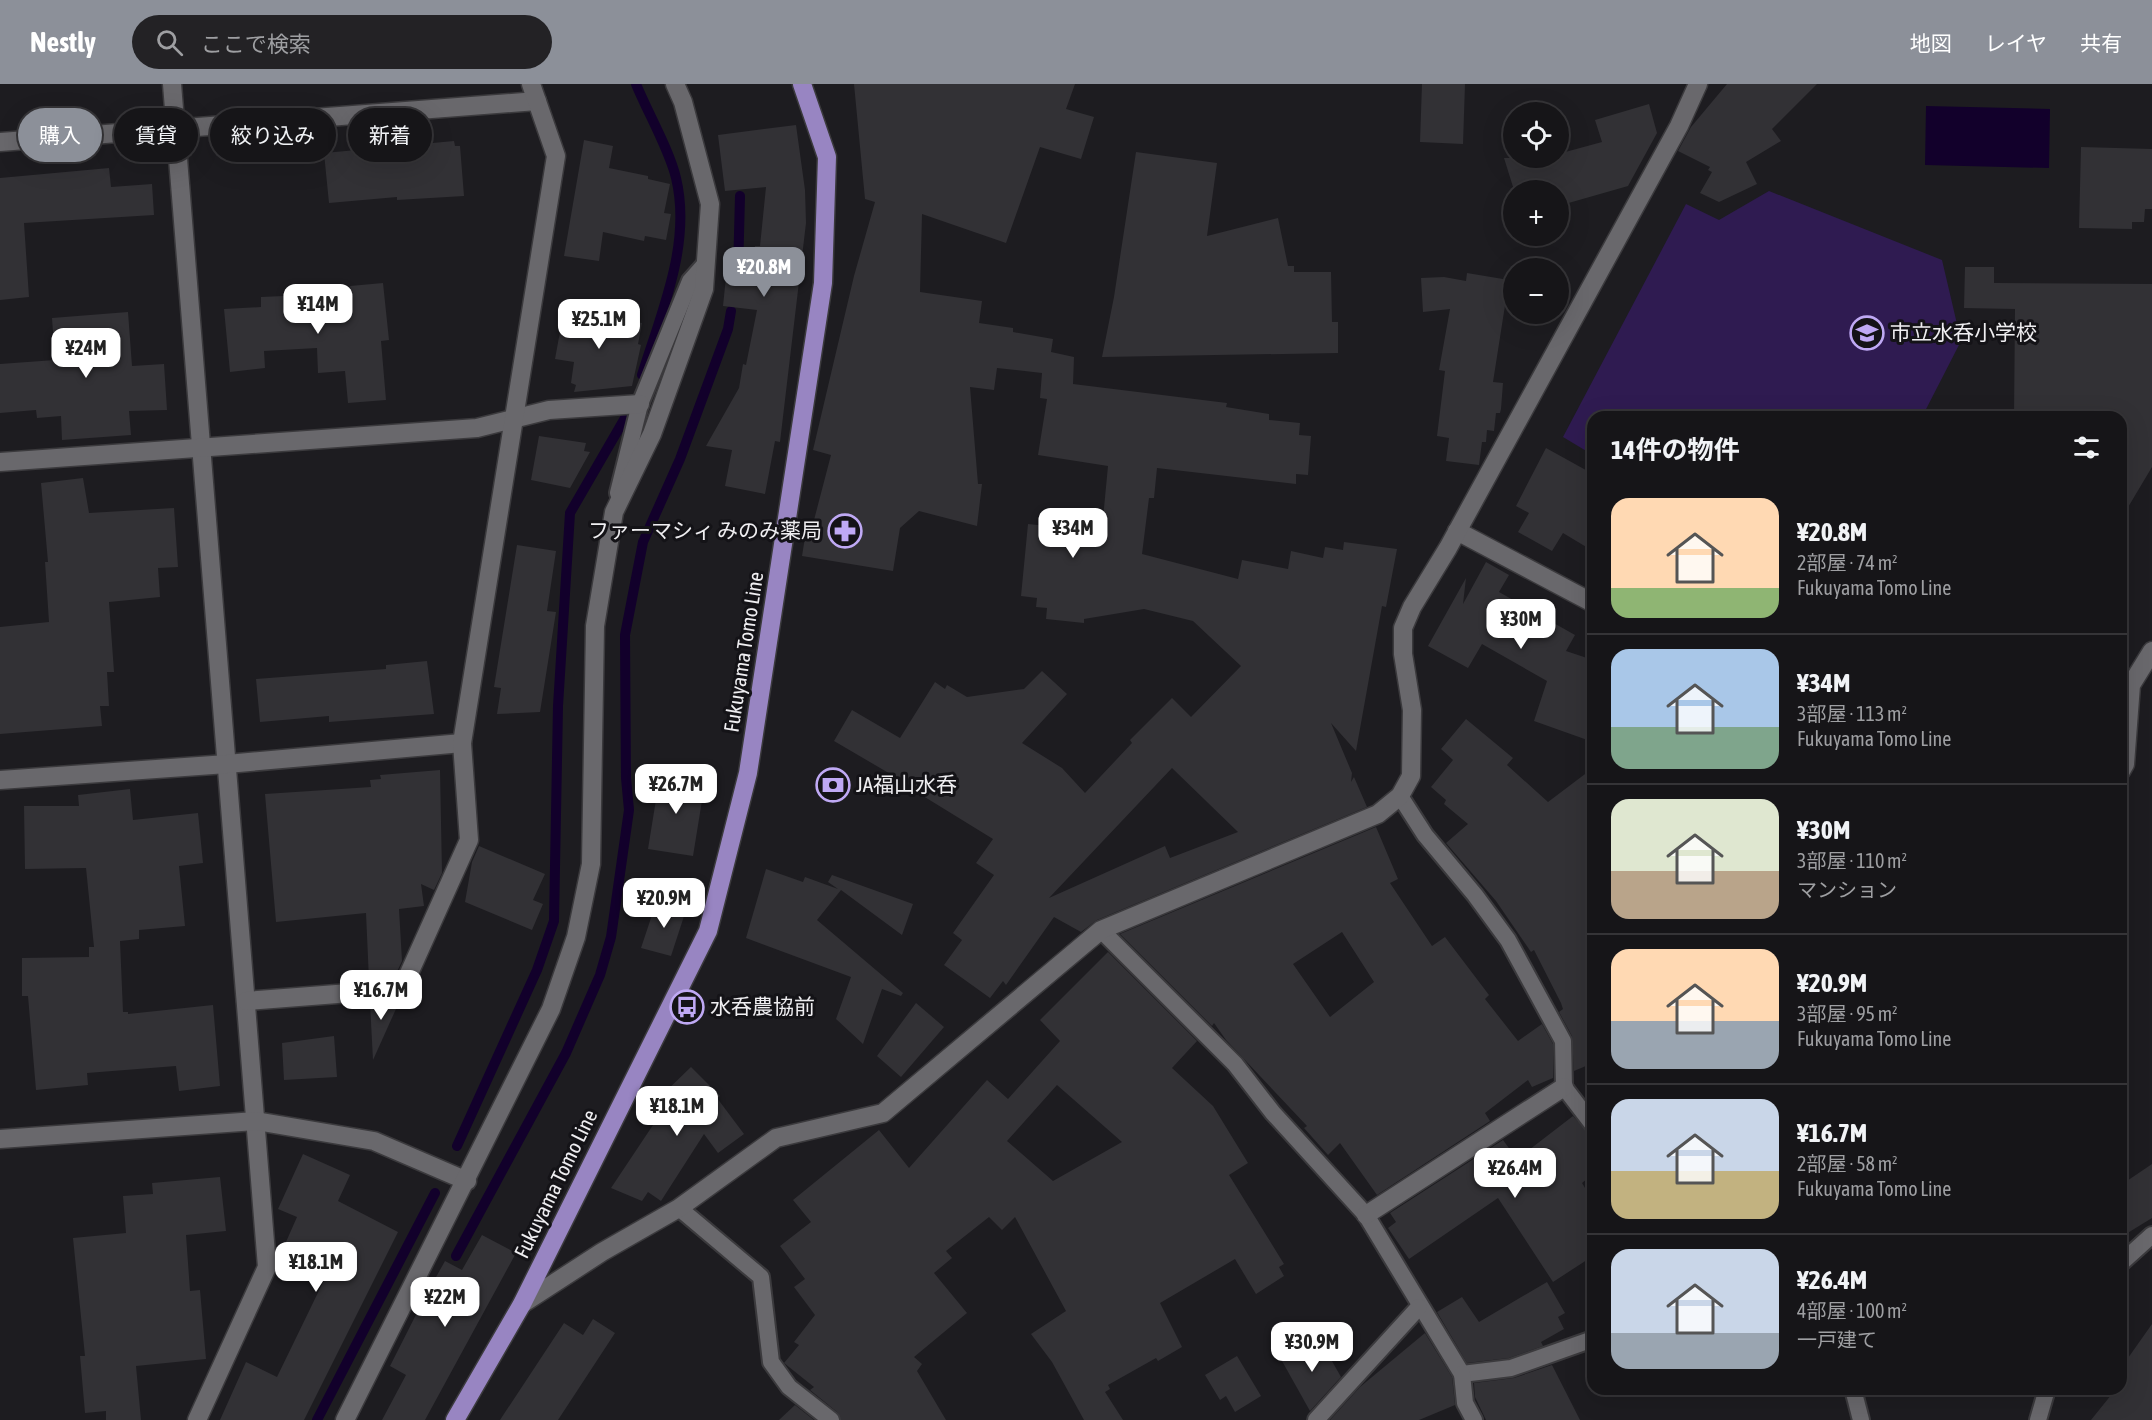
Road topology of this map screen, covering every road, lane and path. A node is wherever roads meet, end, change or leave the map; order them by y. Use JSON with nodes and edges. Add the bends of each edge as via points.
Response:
{"nodes":[{"id":1,"x":172,"y":84,"type":"edge"},
{"id":2,"x":675,"y":84,"type":"edge"},
{"id":3,"x":802,"y":84,"type":"edge"},
{"id":4,"x":1698,"y":84,"type":"edge"},
{"id":5,"x":534,"y":92,"type":"edge"},
{"id":6,"x":174,"y":108,"type":"edge"},
{"id":7,"x":198,"y":127,"type":"edge"},
{"id":8,"x":114,"y":134,"type":"edge"},
{"id":9,"x":0,"y":142,"type":"edge"},
{"id":10,"x":179,"y":162,"type":"edge"},
{"id":11,"x":706,"y":263,"type":"junction"},
{"id":12,"x":640,"y":404,"type":"junction"},
{"id":13,"x":513,"y":419,"type":"junction"},
{"id":14,"x":201,"y":447,"type":"junction"},
{"id":15,"x":0,"y":462,"type":"edge"},
{"id":16,"x":614,"y":512,"type":"junction"},
{"id":17,"x":1458,"y":531,"type":"junction"},
{"id":18,"x":1587,"y":600,"type":"edge"},
{"id":19,"x":2152,"y":651,"type":"edge"},
{"id":20,"x":2127,"y":738,"type":"edge"},
{"id":21,"x":462,"y":743,"type":"junction"},
{"id":22,"x":227,"y":764,"type":"junction"},
{"id":23,"x":0,"y":780,"type":"edge"},
{"id":24,"x":1400,"y":796,"type":"junction"},
{"id":25,"x":1101,"y":930,"type":"junction"},
{"id":26,"x":246,"y":1001,"type":"junction"},
{"id":27,"x":1564,"y":1087,"type":"junction"},
{"id":28,"x":1587,"y":1117,"type":"edge"},
{"id":29,"x":256,"y":1121,"type":"junction"},
{"id":30,"x":0,"y":1139,"type":"edge"},
{"id":31,"x":467,"y":1181,"type":"junction"},
{"id":32,"x":679,"y":1208,"type":"junction"},
{"id":33,"x":1366,"y":1215,"type":"junction"},
{"id":34,"x":2152,"y":1235,"type":"edge"},
{"id":35,"x":2128,"y":1250,"type":"edge"},
{"id":36,"x":522,"y":1304,"type":"junction"},
{"id":37,"x":1419,"y":1307,"type":"junction"},
{"id":38,"x":1587,"y":1341,"type":"edge"},
{"id":39,"x":1462,"y":1374,"type":"junction"},
{"id":40,"x":1855,"y":1395,"type":"edge"},
{"id":41,"x":2044,"y":1395,"type":"edge"},
{"id":42,"x":197,"y":1420,"type":"edge"},
{"id":43,"x":345,"y":1420,"type":"edge"},
{"id":44,"x":455,"y":1420,"type":"edge"},
{"id":45,"x":831,"y":1420,"type":"edge"},
{"id":46,"x":1316,"y":1420,"type":"edge"},
{"id":47,"x":1474,"y":1420,"type":"edge"},
{"id":48,"x":1861,"y":1420,"type":"edge"},
{"id":49,"x":2038,"y":1420,"type":"edge"}],
"edges":[{"from":1,"to":6,"type":"street"},
{"from":2,"to":11,"type":"street","via":[[710,204]]},
{"from":3,"to":36,"type":"main road","name":"Fukuyama Tomo Line","via":[[827,157],[823,283],[748,773],[708,931]]},
{"from":4,"to":17,"type":"street","via":[[1679,126]]},
{"from":5,"to":7,"type":"street"},
{"from":5,"to":13,"type":"street","via":[[556,156]]},
{"from":8,"to":9,"type":"street"},
{"from":10,"to":14,"type":"street"},
{"from":11,"to":12,"type":"lane","via":[[690,281]]},
{"from":11,"to":16,"type":"street","via":[[704,289],[652,434]]},
{"from":12,"to":13,"type":"street","via":[[549,410]]},
{"from":12,"to":16,"type":"lane"},
{"from":13,"to":14,"type":"street","via":[[477,428]]},
{"from":13,"to":21,"type":"street"},
{"from":14,"to":15,"type":"street"},
{"from":14,"to":22,"type":"street"},
{"from":16,"to":31,"type":"street","via":[[595,626],[591,864],[576,937],[551,1009]]},
{"from":17,"to":18,"type":"street"},
{"from":17,"to":24,"type":"street","via":[[1403,628],[1412,710],[1411,776]]},
{"from":19,"to":20,"type":"street","via":[[2131,685]]},
{"from":21,"to":22,"type":"street"},
{"from":21,"to":26,"type":"street","via":[[469,840],[402,989]]},
{"from":22,"to":23,"type":"street"},
{"from":22,"to":26,"type":"street"},
{"from":24,"to":25,"type":"street","via":[[1378,814]]},
{"from":24,"to":27,"type":"lane","via":[[1425,835],[1508,940],[1563,1041]]},
{"from":25,"to":32,"type":"street","via":[[883,1113],[776,1138]]},
{"from":25,"to":33,"type":"lane","via":[[1235,1064],[1273,1113]]},
{"from":26,"to":29,"type":"street"},
{"from":27,"to":28,"type":"lane"},
{"from":27,"to":33,"type":"street"},
{"from":29,"to":30,"type":"street"},
{"from":29,"to":31,"type":"street","via":[[374,1141]]},
{"from":29,"to":42,"type":"street","via":[[267,1267]]},
{"from":31,"to":43,"type":"street"},
{"from":32,"to":36,"type":"street"},
{"from":32,"to":45,"type":"lane","via":[[761,1277],[771,1362],[789,1387]]},
{"from":33,"to":37,"type":"lane"},
{"from":34,"to":35,"type":"lane"},
{"from":36,"to":44,"type":"main road","name":"Fukuyama Tomo Line"},
{"from":37,"to":39,"type":"lane"},
{"from":37,"to":46,"type":"lane"},
{"from":38,"to":39,"type":"lane","via":[[1511,1368]]},
{"from":39,"to":47,"type":"lane","via":[[1465,1403]]},
{"from":40,"to":48,"type":"lane"},
{"from":41,"to":49,"type":"lane"}]}
